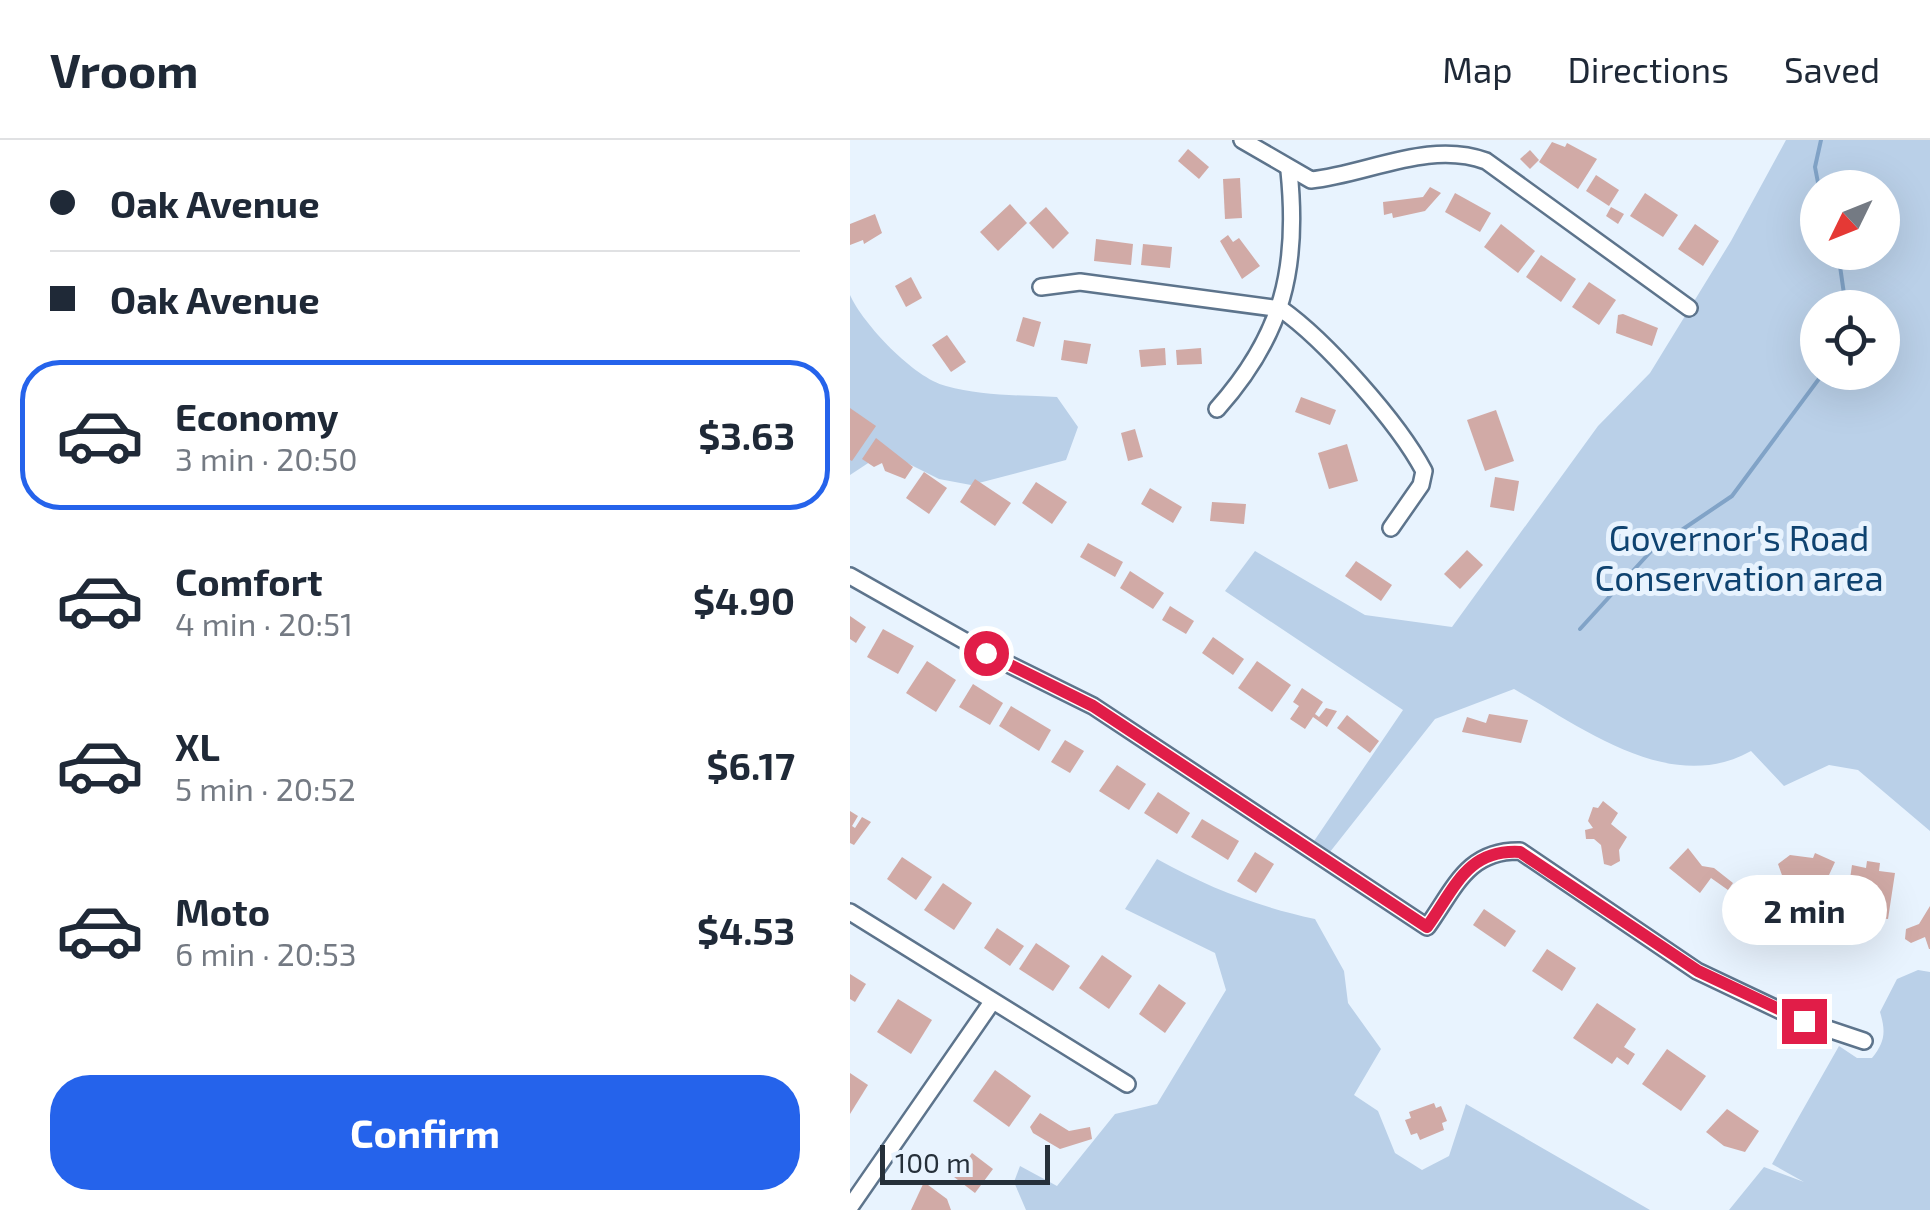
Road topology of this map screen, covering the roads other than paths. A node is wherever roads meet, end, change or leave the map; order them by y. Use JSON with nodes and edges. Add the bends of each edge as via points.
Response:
{"nodes":[{"id":1,"x":1242,"y":140,"type":"edge"},
{"id":2,"x":1289,"y":171,"type":"junction"},
{"id":3,"x":1041,"y":286,"type":"dead end"},
{"id":4,"x":1690,"y":308,"type":"dead end"},
{"id":5,"x":1280,"y":309,"type":"junction"},
{"id":6,"x":1217,"y":409,"type":"dead end"},
{"id":7,"x":1391,"y":528,"type":"dead end"},
{"id":8,"x":850,"y":576,"type":"edge"},
{"id":9,"x":850,"y":912,"type":"edge"},
{"id":10,"x":992,"y":1002,"type":"junction"},
{"id":11,"x":1864,"y":1041,"type":"dead end"},
{"id":12,"x":1127,"y":1084,"type":"dead end"},
{"id":13,"x":850,"y":1207,"type":"edge"}],
"edges":[{"from":1,"to":2,"type":"street"},
{"from":2,"to":4,"type":"street","via":[[1310,180],[1408,158],[1467,154],[1486,161]]},
{"from":2,"to":5,"type":"street","via":[[1291,274]]},
{"from":3,"to":5,"type":"street","via":[[1080,282]]},
{"from":5,"to":6,"type":"street","via":[[1259,353]]},
{"from":5,"to":7,"type":"street","via":[[1306,327],[1424,471]]},
{"from":8,"to":11,"type":"street","via":[[1093,706],[1427,927],[1475,860],[1495,850],[1520,852],[1698,971]]},
{"from":9,"to":10,"type":"street"},
{"from":10,"to":12,"type":"street"},
{"from":10,"to":13,"type":"street"}]}
